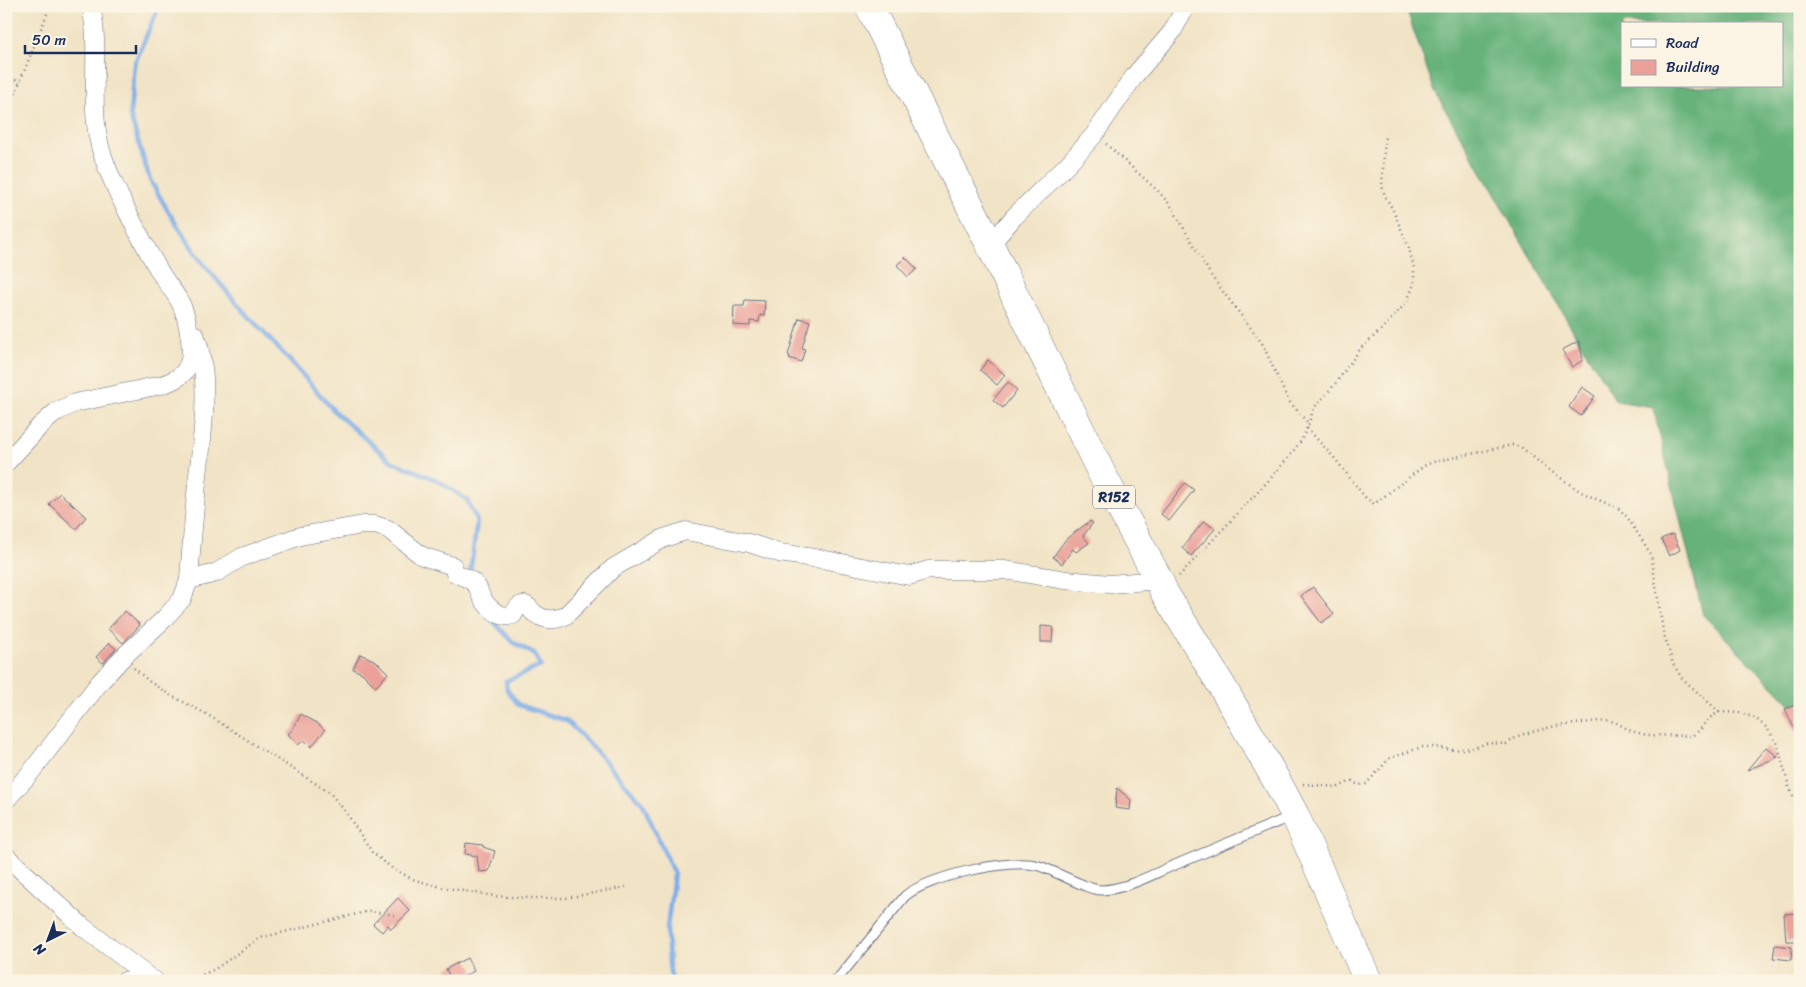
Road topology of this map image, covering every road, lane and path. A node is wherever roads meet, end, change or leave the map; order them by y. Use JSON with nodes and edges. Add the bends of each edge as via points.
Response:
{"nodes":[{"id":1,"x":50,"y":6,"type":"edge"},
{"id":2,"x":91,"y":6,"type":"edge"},
{"id":3,"x":870,"y":6,"type":"edge"},
{"id":4,"x":1186,"y":6,"type":"edge"},
{"id":5,"x":6,"y":76,"type":"edge"},
{"id":6,"x":20,"y":82,"type":"junction"},
{"id":7,"x":6,"y":116,"type":"edge"},
{"id":8,"x":1094,"y":135,"type":"junction"},
{"id":9,"x":1385,"y":136,"type":"dead end"},
{"id":10,"x":990,"y":245,"type":"junction"},
{"id":11,"x":187,"y":320,"type":"junction"},
{"id":12,"x":1308,"y":423,"type":"junction"},
{"id":13,"x":1308,"y":428,"type":"junction"},
{"id":14,"x":6,"y":463,"type":"edge"},
{"id":15,"x":189,"y":580,"type":"junction"},
{"id":16,"x":1161,"y":586,"type":"junction"},
{"id":17,"x":122,"y":658,"type":"junction"},
{"id":18,"x":1719,"y":712,"type":"junction"},
{"id":19,"x":1279,"y":785,"type":"junction"},
{"id":20,"x":6,"y":800,"type":"edge"},
{"id":21,"x":1800,"y":809,"type":"edge"},
{"id":22,"x":1295,"y":815,"type":"junction"},
{"id":23,"x":6,"y":856,"type":"edge"},
{"id":24,"x":626,"y":887,"type":"dead end"},
{"id":25,"x":394,"y":915,"type":"dead end"},
{"id":26,"x":125,"y":981,"type":"edge"},
{"id":27,"x":154,"y":981,"type":"edge"},
{"id":28,"x":184,"y":981,"type":"edge"},
{"id":29,"x":836,"y":981,"type":"edge"},
{"id":30,"x":1368,"y":981,"type":"edge"}],
"edges":[{"from":1,"to":6,"type":"path"},
{"from":2,"to":11,"type":"street","via":[[96,33],[96,120],[104,163]]},
{"from":3,"to":10,"type":"main road","number":"R152"},
{"from":4,"to":8,"type":"street","via":[[1172,32],[1150,56]]},
{"from":5,"to":6,"type":"path"},
{"from":6,"to":7,"type":"path"},
{"from":8,"to":10,"type":"street"},
{"from":8,"to":12,"type":"path","via":[[1171,206],[1212,277],[1262,344],[1288,400]]},
{"from":9,"to":12,"type":"path","via":[[1382,186],[1409,248],[1414,284],[1400,312],[1361,348],[1314,408]]},
{"from":10,"to":16,"type":"main road","number":"R152","via":[[1102,474]]},
{"from":11,"to":14,"type":"street","via":[[191,350],[190,362],[183,373],[161,385],[74,403],[56,412]]},
{"from":11,"to":15,"type":"street","via":[[200,346],[204,367],[203,434]]},
{"from":12,"to":13,"type":"path"},
{"from":13,"to":16,"type":"path","via":[[1302,441],[1270,479]]},
{"from":13,"to":18,"type":"path","via":[[1374,504],[1433,462],[1512,445],[1521,447],[1581,492],[1619,509],[1633,524],[1651,554],[1663,631],[1673,664],[1682,678]]},
{"from":15,"to":16,"type":"street","via":[[216,573],[242,557],[300,536],[375,525],[388,529],[422,556],[453,566],[455,573],[477,585],[482,597],[503,616],[513,615],[522,604],[547,619],[559,619],[613,568],[664,538],[686,531],[749,543],[779,553],[910,576],[928,570],[1004,570],[1066,580]]},
{"from":15,"to":17,"type":"street","via":[[182,598],[164,619]]},
{"from":16,"to":19,"type":"main road","number":"R152"},
{"from":17,"to":20,"type":"street"},
{"from":17,"to":24,"type":"path","via":[[170,696],[208,715],[329,792],[372,852],[415,880],[494,896],[529,898],[566,898]]},
{"from":18,"to":19,"type":"path","via":[[1692,736],[1647,735],[1606,720],[1565,724],[1520,735],[1506,744],[1487,743],[1453,750],[1422,747],[1398,754],[1387,760],[1366,784],[1352,780],[1338,787]]},
{"from":18,"to":21,"type":"path","via":[[1741,713],[1755,718],[1767,728],[1777,743],[1789,787]]},
{"from":19,"to":22,"type":"main road","number":"R152"},
{"from":22,"to":29,"type":"lane","via":[[1134,882],[1100,891],[1025,863],[990,866],[920,886],[905,896]]},
{"from":22,"to":30,"type":"main road","number":"R152"},
{"from":23,"to":27,"type":"street","via":[[83,927]]},
{"from":25,"to":28,"type":"path","via":[[369,912],[260,938],[215,969]]},
{"from":26,"to":27,"type":"street"}]}
